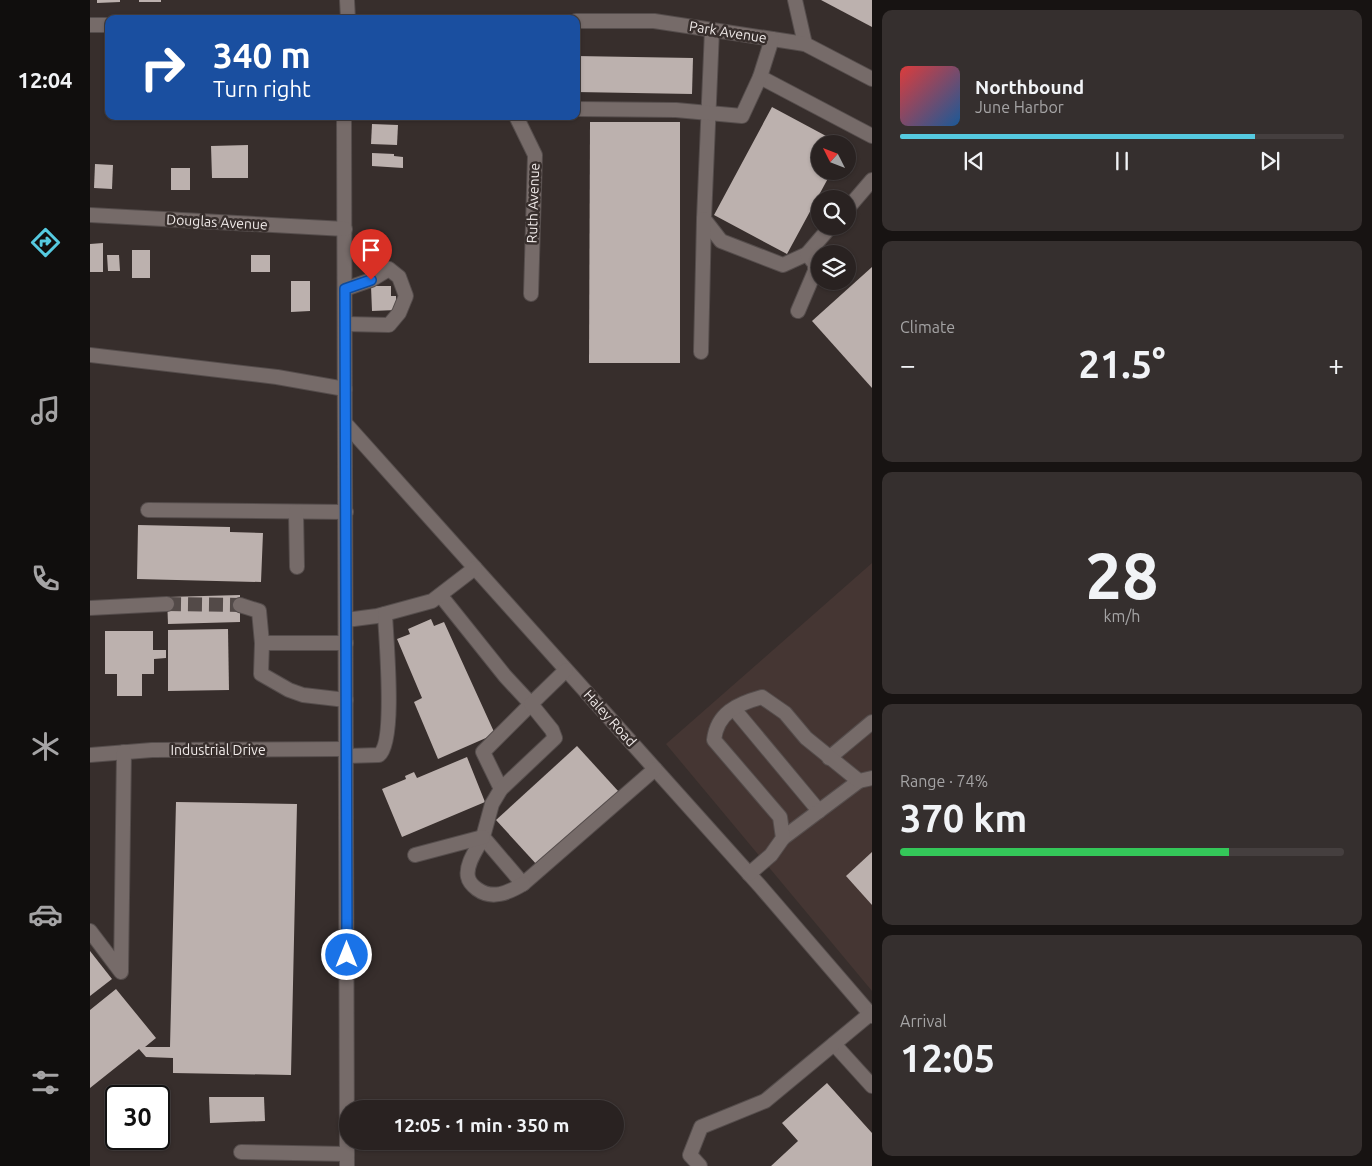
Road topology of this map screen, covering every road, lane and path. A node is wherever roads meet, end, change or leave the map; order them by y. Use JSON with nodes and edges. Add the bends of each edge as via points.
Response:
{"nodes":[{"id":1,"x":347,"y":0,"type":"edge"},
{"id":2,"x":795,"y":0,"type":"edge"},
{"id":3,"x":348,"y":15,"type":"edge"},
{"id":4,"x":580,"y":21,"type":"edge"},
{"id":5,"x":90,"y":25,"type":"edge"},
{"id":6,"x":105,"y":25,"type":"edge"},
{"id":7,"x":712,"y":30,"type":"junction"},
{"id":8,"x":772,"y":39,"type":"junction"},
{"id":9,"x":805,"y":44,"type":"junction"},
{"id":10,"x":760,"y":77,"type":"junction"},
{"id":11,"x":872,"y":78,"type":"edge"},
{"id":12,"x":580,"y":109,"type":"edge"},
{"id":13,"x":709,"y":112,"type":"junction"},
{"id":14,"x":344,"y":120,"type":"edge"},
{"id":15,"x":518,"y":120,"type":"edge"},
{"id":16,"x":872,"y":136,"type":"edge"},
{"id":17,"x":872,"y":180,"type":"edge"},
{"id":18,"x":856,"y":199,"type":"edge"},
{"id":19,"x":90,"y":215,"type":"edge"},
{"id":20,"x":704,"y":219,"type":"junction"},
{"id":21,"x":345,"y":230,"type":"junction"},
{"id":22,"x":824,"y":235,"type":"edge"},
{"id":23,"x":807,"y":254,"type":"junction"},
{"id":24,"x":345,"y":289,"type":"junction"},
{"id":25,"x":531,"y":294,"type":"dead end"},
{"id":26,"x":798,"y":311,"type":"dead end"},
{"id":27,"x":345,"y":324,"type":"junction"},
{"id":28,"x":701,"y":352,"type":"dead end"},
{"id":29,"x":90,"y":355,"type":"edge"},
{"id":30,"x":345,"y":389,"type":"junction"},
{"id":31,"x":345,"y":423,"type":"junction"},
{"id":32,"x":148,"y":510,"type":"dead end"},
{"id":33,"x":296,"y":512,"type":"junction"},
{"id":34,"x":346,"y":512,"type":"junction"},
{"id":35,"x":297,"y":567,"type":"dead end"},
{"id":36,"x":476,"y":568,"type":"junction"},
{"id":37,"x":441,"y":596,"type":"junction"},
{"id":38,"x":167,"y":604,"type":"tunnel mouth"},
{"id":39,"x":240,"y":605,"type":"tunnel mouth"},
{"id":40,"x":90,"y":608,"type":"edge"},
{"id":41,"x":385,"y":614,"type":"junction"},
{"id":42,"x":346,"y":620,"type":"junction"},
{"id":43,"x":346,"y":643,"type":"junction"},
{"id":44,"x":262,"y":644,"type":"junction"},
{"id":45,"x":566,"y":670,"type":"junction"},
{"id":46,"x":346,"y":700,"type":"junction"},
{"id":47,"x":531,"y":704,"type":"junction"},
{"id":48,"x":734,"y":709,"type":"junction"},
{"id":49,"x":872,"y":722,"type":"edge"},
{"id":50,"x":124,"y":752,"type":"junction"},
{"id":51,"x":346,"y":753,"type":"junction"},
{"id":52,"x":90,"y":755,"type":"edge"},
{"id":53,"x":829,"y":758,"type":"junction"},
{"id":54,"x":656,"y":769,"type":"junction"},
{"id":55,"x":866,"y":780,"type":"edge"},
{"id":56,"x":501,"y":790,"type":"junction"},
{"id":57,"x":819,"y":811,"type":"junction"},
{"id":58,"x":483,"y":837,"type":"junction"},
{"id":59,"x":783,"y":838,"type":"junction"},
{"id":60,"x":415,"y":855,"type":"dead end"},
{"id":61,"x":749,"y":874,"type":"junction"},
{"id":62,"x":523,"y":884,"type":"junction"},
{"id":63,"x":90,"y":932,"type":"edge"},
{"id":64,"x":871,"y":1015,"type":"edge"},
{"id":65,"x":834,"y":1044,"type":"junction"},
{"id":66,"x":872,"y":1086,"type":"edge"},
{"id":67,"x":240,"y":1152,"type":"dead end"},
{"id":68,"x":347,"y":1160,"type":"edge"},
{"id":69,"x":700,"y":1166,"type":"edge"}],
"edges":[{"from":1,"to":3,"type":"street"},
{"from":2,"to":9,"type":"street"},
{"from":4,"to":7,"type":"street","name":"Park Avenue","via":[[654,21]]},
{"from":5,"to":6,"type":"street"},
{"from":7,"to":8,"type":"street","name":"Park Avenue"},
{"from":7,"to":13,"type":"street"},
{"from":8,"to":9,"type":"street","name":"Park Avenue"},
{"from":8,"to":10,"type":"street"},
{"from":9,"to":11,"type":"street","name":"Park Avenue"},
{"from":10,"to":13,"type":"street","via":[[742,116]]},
{"from":10,"to":16,"type":"street"},
{"from":12,"to":13,"type":"street"},
{"from":13,"to":20,"type":"street"},
{"from":14,"to":21,"type":"street"},
{"from":15,"to":25,"type":"street","name":"Ruth Avenue","via":[[535,155]]},
{"from":17,"to":18,"type":"street"},
{"from":19,"to":21,"type":"street","name":"Douglas Avenue"},
{"from":20,"to":23,"type":"street","via":[[721,241],[783,265]]},
{"from":20,"to":28,"type":"street"},
{"from":21,"to":24,"type":"street"},
{"from":22,"to":23,"type":"street"},
{"from":23,"to":26,"type":"street","via":[[815,264],[815,271]]},
{"from":24,"to":27,"type":"street"},
{"from":24,"to":27,"type":"street","via":[[371,280],[389,269],[399,277],[406,296],[399,313],[389,324]]},
{"from":27,"to":30,"type":"street"},
{"from":29,"to":30,"type":"street"},
{"from":30,"to":31,"type":"street"},
{"from":31,"to":34,"type":"street"},
{"from":31,"to":36,"type":"street","name":"Haley Road"},
{"from":32,"to":33,"type":"street"},
{"from":33,"to":34,"type":"street"},
{"from":33,"to":35,"type":"street"},
{"from":34,"to":42,"type":"street"},
{"from":36,"to":37,"type":"street"},
{"from":36,"to":45,"type":"street","name":"Haley Road"},
{"from":37,"to":41,"type":"street"},
{"from":37,"to":47,"type":"street"},
{"from":38,"to":40,"type":"street"},
{"from":39,"to":44,"type":"street","via":[[259,611]]},
{"from":41,"to":42,"type":"street"},
{"from":41,"to":51,"type":"street","name":"Industrial Drive","via":[[389,720],[386,746],[379,755]]},
{"from":42,"to":43,"type":"street"},
{"from":43,"to":44,"type":"street"},
{"from":43,"to":46,"type":"street"},
{"from":44,"to":46,"type":"street","via":[[260,674],[303,695]]},
{"from":45,"to":47,"type":"street"},
{"from":45,"to":54,"type":"street","name":"Haley Road"},
{"from":46,"to":51,"type":"street"},
{"from":47,"to":56,"type":"street","via":[[483,752]]},
{"from":47,"to":56,"type":"street","via":[[552,730],[554,738]]},
{"from":48,"to":53,"type":"street","via":[[746,701],[762,697],[785,713]]},
{"from":48,"to":57,"type":"street"},
{"from":48,"to":59,"type":"street","via":[[725,714],[716,726],[714,740],[780,817]]},
{"from":49,"to":53,"type":"street"},
{"from":50,"to":51,"type":"street","name":"Industrial Drive"},
{"from":50,"to":52,"type":"street","name":"Industrial Drive"},
{"from":50,"to":63,"type":"street","via":[[121,972]]},
{"from":51,"to":68,"type":"street"},
{"from":53,"to":55,"type":"street"},
{"from":54,"to":61,"type":"street","name":"Haley Road"},
{"from":54,"to":62,"type":"street"},
{"from":55,"to":57,"type":"street"},
{"from":56,"to":58,"type":"street","via":[[492,804]]},
{"from":57,"to":59,"type":"street"},
{"from":58,"to":60,"type":"street"},
{"from":58,"to":62,"type":"street"},
{"from":58,"to":62,"type":"street","via":[[470,862],[467,876],[472,886],[495,896]]},
{"from":59,"to":61,"type":"street","via":[[771,855]]},
{"from":61,"to":64,"type":"street","name":"Haley Road"},
{"from":64,"to":65,"type":"street"},
{"from":65,"to":66,"type":"street"},
{"from":65,"to":69,"type":"street","via":[[765,1101],[701,1127],[690,1155]]},
{"from":67,"to":68,"type":"street"}]}
